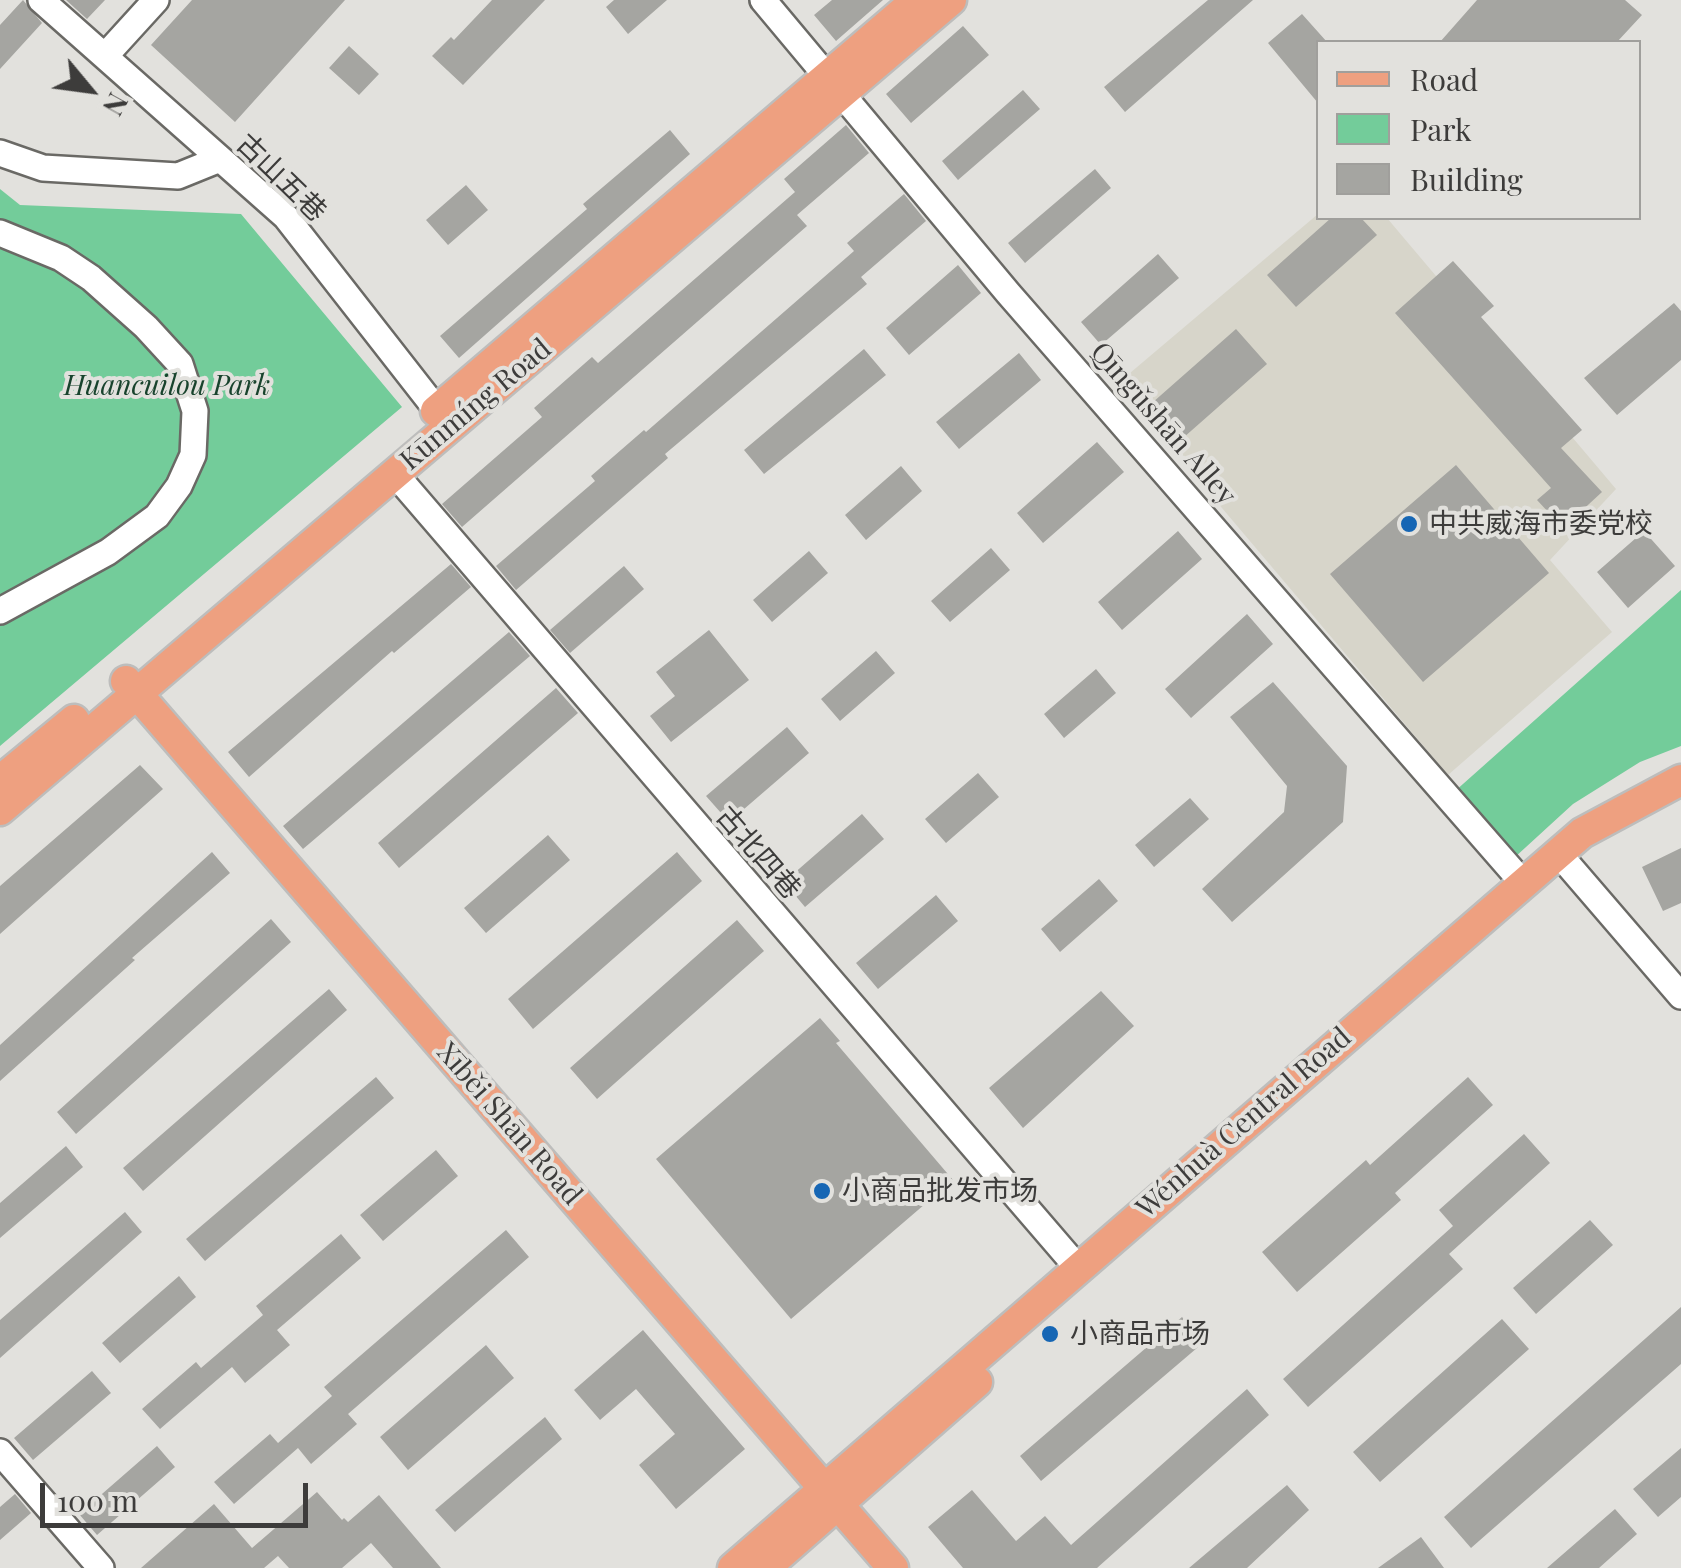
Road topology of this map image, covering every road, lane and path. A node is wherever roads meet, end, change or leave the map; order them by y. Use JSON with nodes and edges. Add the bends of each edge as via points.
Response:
{"nodes":[{"id":1,"x":41,"y":0,"type":"edge"},
{"id":2,"x":156,"y":0,"type":"edge"},
{"id":3,"x":763,"y":0,"type":"edge"},
{"id":4,"x":916,"y":0,"type":"edge"},
{"id":5,"x":952,"y":0,"type":"edge"},
{"id":6,"x":105,"y":56,"type":"junction"},
{"id":7,"x":836,"y":84,"type":"junction"},
{"id":8,"x":0,"y":153,"type":"edge"},
{"id":9,"x":220,"y":159,"type":"junction"},
{"id":10,"x":0,"y":233,"type":"edge"},
{"id":11,"x":444,"y":419,"type":"junction"},
{"id":12,"x":395,"y":474,"type":"junction"},
{"id":13,"x":0,"y":610,"type":"edge"},
{"id":14,"x":131,"y":687,"type":"junction"},
{"id":15,"x":1681,"y":780,"type":"edge"},
{"id":16,"x":0,"y":782,"type":"edge"},
{"id":17,"x":1681,"y":800,"type":"edge"},
{"id":18,"x":0,"y":810,"type":"edge"},
{"id":19,"x":1564,"y":861,"type":"junction"},
{"id":20,"x":1522,"y":882,"type":"junction"},
{"id":21,"x":1681,"y":996,"type":"edge"},
{"id":22,"x":1078,"y":1268,"type":"junction"},
{"id":23,"x":0,"y":1452,"type":"edge"},
{"id":24,"x":830,"y":1497,"type":"junction"},
{"id":25,"x":101,"y":1568,"type":"edge"},
{"id":26,"x":732,"y":1568,"type":"edge"},
{"id":27,"x":766,"y":1568,"type":"edge"},
{"id":28,"x":893,"y":1568,"type":"edge"}],
"edges":[{"from":1,"to":6,"type":"street","name":"古山五巷"},
{"from":2,"to":6,"type":"street"},
{"from":3,"to":7,"type":"street","name":"Qīngǔshān Alley"},
{"from":4,"to":7,"type":"main road","name":"Kūnmíng Road"},
{"from":5,"to":7,"type":"main road","name":"Kūnmíng Road"},
{"from":6,"to":9,"type":"street","name":"古山五巷"},
{"from":7,"to":11,"type":"main road","name":"Kūnmíng Road"},
{"from":7,"to":20,"type":"street","name":"Qīngǔshān Alley","via":[[1008,293]]},
{"from":8,"to":9,"type":"street","via":[[44,168],[178,176]]},
{"from":9,"to":11,"type":"street","name":"古山五巷","via":[[286,217]]},
{"from":10,"to":13,"type":"street","via":[[91,278],[146,328],[180,364],[195,411],[194,455],[157,516],[108,552]]},
{"from":11,"to":12,"type":"main road","name":"Kūnmíng Road"},
{"from":11,"to":14,"type":"main road","name":"Kūnmíng Road"},
{"from":12,"to":14,"type":"main road","name":"Kūnmíng Road"},
{"from":12,"to":22,"type":"street","name":"古北四巷"},
{"from":14,"to":16,"type":"main road","name":"Kūnmíng Road"},
{"from":14,"to":18,"type":"main road","name":"Kūnmíng Road"},
{"from":14,"to":24,"type":"main road","name":"Xīběi Shān Road"},
{"from":15,"to":19,"type":"main road","name":"Wénhuà Central Road","via":[[1607,817]]},
{"from":17,"to":19,"type":"main road"},
{"from":19,"to":20,"type":"main road","name":"Wénhuà Central Road"},
{"from":19,"to":21,"type":"street"},
{"from":19,"to":24,"type":"main road","via":[[1458,960]]},
{"from":20,"to":22,"type":"main road","name":"Wénhuà Central Road"},
{"from":22,"to":24,"type":"main road","name":"Wénhuà Central Road"},
{"from":23,"to":25,"type":"street"},
{"from":24,"to":26,"type":"main road"},
{"from":24,"to":27,"type":"main road"},
{"from":24,"to":28,"type":"main road","name":"Xīběi Shān Road"}]}
